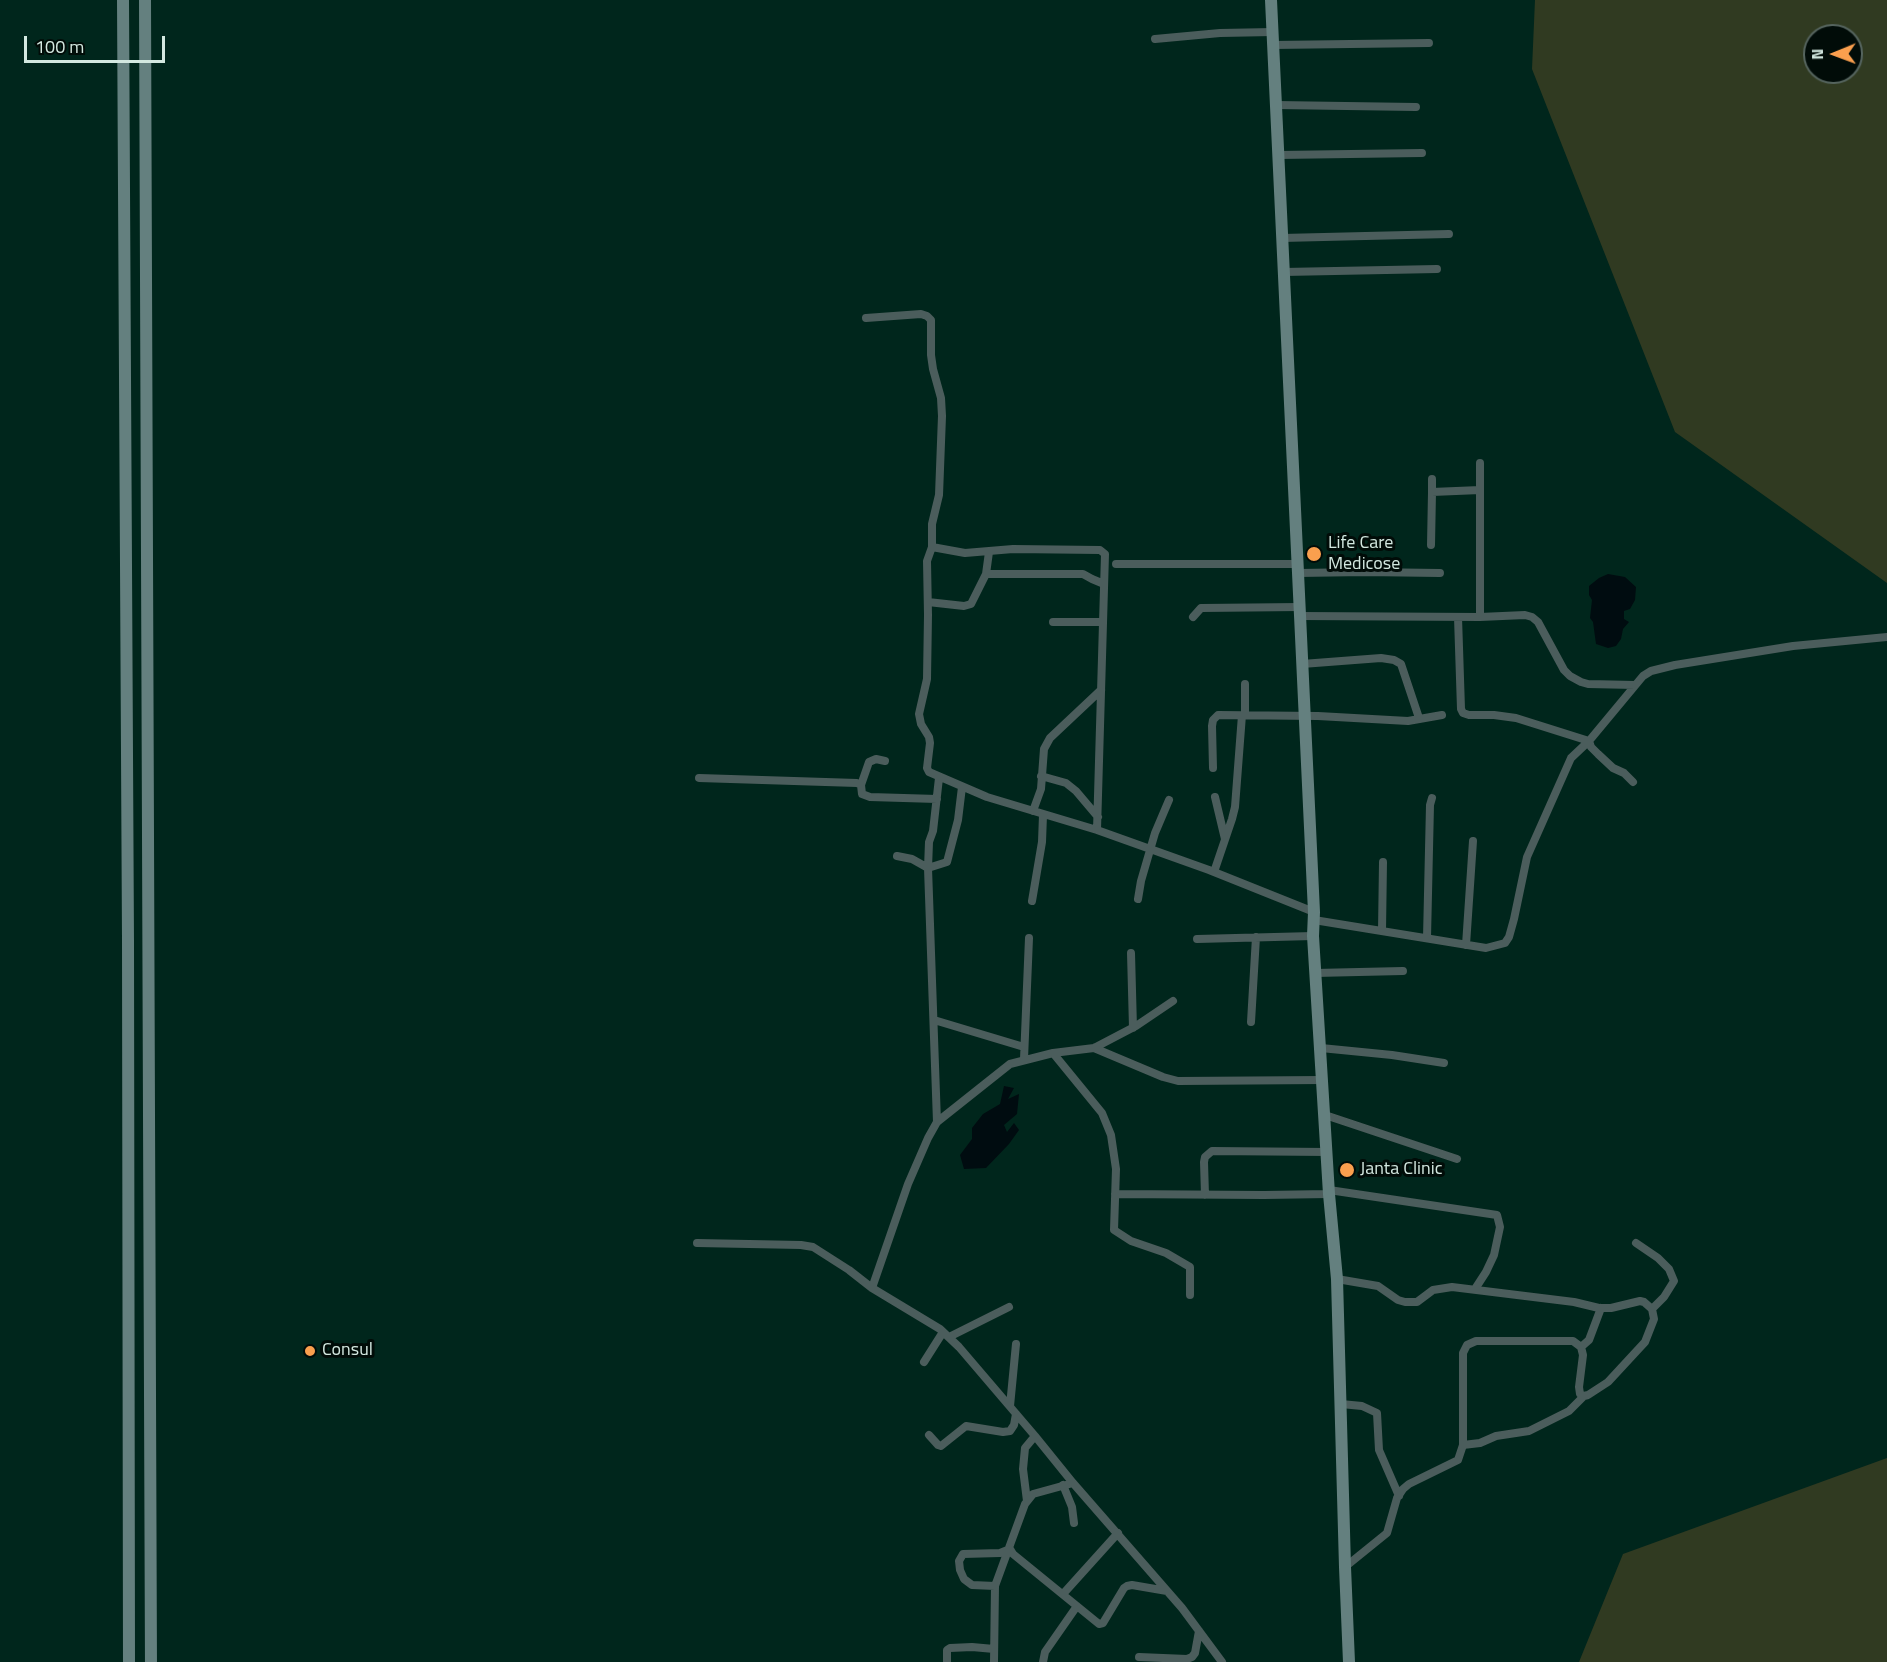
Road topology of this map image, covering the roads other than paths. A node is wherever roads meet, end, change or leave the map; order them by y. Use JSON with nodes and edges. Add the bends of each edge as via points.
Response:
{"nodes":[{"id":1,"x":123,"y":0,"type":"edge"},
{"id":2,"x":145,"y":0,"type":"edge"},
{"id":3,"x":1271,"y":0,"type":"edge"},
{"id":4,"x":1273,"y":32,"type":"junction"},
{"id":5,"x":1155,"y":39,"type":"dead end"},
{"id":6,"x":1429,"y":43,"type":"dead end"},
{"id":7,"x":1274,"y":45,"type":"junction"},
{"id":8,"x":1276,"y":105,"type":"junction"},
{"id":9,"x":1416,"y":107,"type":"dead end"},
{"id":10,"x":1422,"y":153,"type":"dead end"},
{"id":11,"x":1279,"y":155,"type":"junction"},
{"id":12,"x":124,"y":195,"type":"junction"},
{"id":13,"x":146,"y":195,"type":"junction"},
{"id":14,"x":1449,"y":234,"type":"dead end"},
{"id":15,"x":1282,"y":238,"type":"junction"},
{"id":16,"x":1437,"y":269,"type":"dead end"},
{"id":17,"x":1284,"y":272,"type":"junction"},
{"id":18,"x":866,"y":318,"type":"dead end"},
{"id":19,"x":1480,"y":463,"type":"dead end"},
{"id":20,"x":1432,"y":479,"type":"dead end"},
{"id":21,"x":1480,"y":490,"type":"junction"},
{"id":22,"x":1432,"y":492,"type":"junction"},
{"id":23,"x":1431,"y":545,"type":"dead end"},
{"id":24,"x":932,"y":547,"type":"junction"},
{"id":25,"x":989,"y":552,"type":"junction"},
{"id":26,"x":1116,"y":564,"type":"dead end"},
{"id":27,"x":1298,"y":568,"type":"junction"},
{"id":28,"x":1440,"y":573,"type":"dead end"},
{"id":29,"x":986,"y":574,"type":"junction"},
{"id":30,"x":1104,"y":584,"type":"junction"},
{"id":31,"x":928,"y":602,"type":"junction"},
{"id":32,"x":1300,"y":612,"type":"junction"},
{"id":33,"x":1458,"y":616,"type":"junction"},
{"id":34,"x":1193,"y":617,"type":"dead end"},
{"id":35,"x":1479,"y":617,"type":"junction"},
{"id":36,"x":1053,"y":622,"type":"dead end"},
{"id":37,"x":1103,"y":622,"type":"junction"},
{"id":38,"x":1887,"y":637,"type":"edge"},
{"id":39,"x":1302,"y":664,"type":"junction"},
{"id":40,"x":1245,"y":684,"type":"dead end"},
{"id":41,"x":1635,"y":685,"type":"junction"},
{"id":42,"x":1101,"y":690,"type":"junction"},
{"id":43,"x":1244,"y":715,"type":"junction"},
{"id":44,"x":1442,"y":715,"type":"dead end"},
{"id":45,"x":1305,"y":716,"type":"junction"},
{"id":46,"x":1419,"y":718,"type":"junction"},
{"id":47,"x":1589,"y":741,"type":"junction"},
{"id":48,"x":885,"y":761,"type":"dead end"},
{"id":49,"x":1213,"y":768,"type":"dead end"},
{"id":50,"x":1041,"y":776,"type":"junction"},
{"id":51,"x":699,"y":778,"type":"dead end"},
{"id":52,"x":939,"y":778,"type":"junction"},
{"id":53,"x":1633,"y":782,"type":"dead end"},
{"id":54,"x":861,"y":785,"type":"junction"},
{"id":55,"x":962,"y":787,"type":"junction"},
{"id":56,"x":1215,"y":797,"type":"dead end"},
{"id":57,"x":1432,"y":798,"type":"dead end"},
{"id":58,"x":937,"y":799,"type":"junction"},
{"id":59,"x":1168,"y":800,"type":"dead end"},
{"id":60,"x":1033,"y":811,"type":"junction"},
{"id":61,"x":1043,"y":815,"type":"junction"},
{"id":62,"x":1098,"y":817,"type":"junction"},
{"id":63,"x":1097,"y":830,"type":"junction"},
{"id":64,"x":1225,"y":839,"type":"junction"},
{"id":65,"x":1473,"y":841,"type":"dead end"},
{"id":66,"x":1150,"y":849,"type":"junction"},
{"id":67,"x":897,"y":855,"type":"dead end"},
{"id":68,"x":1383,"y":862,"type":"dead end"},
{"id":69,"x":928,"y":868,"type":"junction"},
{"id":70,"x":1214,"y":872,"type":"junction"},
{"id":71,"x":1138,"y":899,"type":"dead end"},
{"id":72,"x":1032,"y":900,"type":"dead end"},
{"id":73,"x":1314,"y":916,"type":"junction"},
{"id":74,"x":1382,"y":931,"type":"junction"},
{"id":75,"x":1313,"y":936,"type":"junction"},
{"id":76,"x":1256,"y":937,"type":"junction"},
{"id":77,"x":1029,"y":938,"type":"dead end"},
{"id":78,"x":1427,"y":938,"type":"junction"},
{"id":79,"x":1197,"y":939,"type":"dead end"},
{"id":80,"x":1466,"y":945,"type":"junction"},
{"id":81,"x":1131,"y":953,"type":"dead end"},
{"id":82,"x":1403,"y":971,"type":"dead end"},
{"id":83,"x":1316,"y":973,"type":"junction"},
{"id":84,"x":1173,"y":1001,"type":"dead end"},
{"id":85,"x":934,"y":1020,"type":"junction"},
{"id":86,"x":1251,"y":1022,"type":"dead end"},
{"id":87,"x":1133,"y":1028,"type":"junction"},
{"id":88,"x":1024,"y":1047,"type":"junction"},
{"id":89,"x":1094,"y":1048,"type":"junction"},
{"id":90,"x":1320,"y":1048,"type":"junction"},
{"id":91,"x":1053,"y":1053,"type":"junction"},
{"id":92,"x":1024,"y":1059,"type":"junction"},
{"id":93,"x":1444,"y":1063,"type":"dead end"},
{"id":94,"x":1323,"y":1080,"type":"junction"},
{"id":95,"x":1325,"y":1115,"type":"junction"},
{"id":96,"x":937,"y":1122,"type":"junction"},
{"id":97,"x":1327,"y":1152,"type":"junction"},
{"id":98,"x":1457,"y":1159,"type":"dead end"},
{"id":99,"x":1329,"y":1192,"type":"junction"},
{"id":100,"x":1115,"y":1194,"type":"junction"},
{"id":101,"x":1205,"y":1195,"type":"junction"},
{"id":102,"x":697,"y":1242,"type":"dead end"},
{"id":103,"x":1636,"y":1243,"type":"dead end"},
{"id":104,"x":1337,"y":1279,"type":"junction"},
{"id":105,"x":872,"y":1288,"type":"junction"},
{"id":106,"x":1475,"y":1289,"type":"junction"},
{"id":107,"x":1191,"y":1295,"type":"dead end"},
{"id":108,"x":1009,"y":1307,"type":"dead end"},
{"id":109,"x":1601,"y":1308,"type":"junction"},
{"id":110,"x":1652,"y":1309,"type":"junction"},
{"id":111,"x":946,"y":1334,"type":"junction"},
{"id":112,"x":1016,"y":1344,"type":"dead end"},
{"id":113,"x":1581,"y":1347,"type":"junction"},
{"id":114,"x":924,"y":1362,"type":"dead end"},
{"id":115,"x":1584,"y":1396,"type":"junction"},
{"id":116,"x":1341,"y":1404,"type":"junction"},
{"id":117,"x":1010,"y":1406,"type":"junction"},
{"id":118,"x":1016,"y":1414,"type":"junction"},
{"id":119,"x":930,"y":1435,"type":"dead end"},
{"id":120,"x":1035,"y":1436,"type":"junction"},
{"id":121,"x":1462,"y":1444,"type":"junction"},
{"id":122,"x":1073,"y":1483,"type":"junction"},
{"id":123,"x":1063,"y":1485,"type":"junction"},
{"id":124,"x":1399,"y":1496,"type":"junction"},
{"id":125,"x":1027,"y":1501,"type":"junction"},
{"id":126,"x":1074,"y":1523,"type":"dead end"},
{"id":127,"x":1118,"y":1533,"type":"junction"},
{"id":128,"x":1010,"y":1549,"type":"junction"},
{"id":129,"x":1345,"y":1567,"type":"junction"},
{"id":130,"x":995,"y":1586,"type":"junction"},
{"id":131,"x":1167,"y":1591,"type":"junction"},
{"id":132,"x":1063,"y":1594,"type":"junction"},
{"id":133,"x":1077,"y":1606,"type":"junction"},
{"id":134,"x":1199,"y":1631,"type":"junction"},
{"id":135,"x":994,"y":1649,"type":"junction"},
{"id":136,"x":1139,"y":1657,"type":"dead end"},
{"id":137,"x":129,"y":1662,"type":"edge"},
{"id":138,"x":151,"y":1662,"type":"edge"},
{"id":139,"x":947,"y":1662,"type":"edge"},
{"id":140,"x":994,"y":1662,"type":"edge"},
{"id":141,"x":1043,"y":1662,"type":"edge"},
{"id":142,"x":1222,"y":1662,"type":"edge"},
{"id":143,"x":1349,"y":1662,"type":"edge"}],
"edges":[{"from":1,"to":12,"type":"street"},
{"from":2,"to":13,"type":"street"},
{"from":3,"to":4,"type":"street"},
{"from":4,"to":5,"type":"street"},
{"from":4,"to":7,"type":"street"},
{"from":6,"to":7,"type":"street"},
{"from":7,"to":8,"type":"street"},
{"from":8,"to":9,"type":"street"},
{"from":8,"to":11,"type":"street"},
{"from":10,"to":11,"type":"street"},
{"from":11,"to":15,"type":"street"},
{"from":12,"to":13,"type":"street"},
{"from":12,"to":137,"type":"street"},
{"from":13,"to":138,"type":"street"},
{"from":14,"to":15,"type":"street"},
{"from":15,"to":17,"type":"street"},
{"from":16,"to":17,"type":"street"},
{"from":17,"to":27,"type":"street"},
{"from":18,"to":24,"type":"street","via":[[921,314],[931,320],[931,355],[942,416],[939,495],[932,524]]},
{"from":19,"to":21,"type":"street"},
{"from":20,"to":22,"type":"street"},
{"from":21,"to":22,"type":"street"},
{"from":21,"to":35,"type":"street"},
{"from":22,"to":23,"type":"street"},
{"from":24,"to":25,"type":"street","via":[[958,553]]},
{"from":24,"to":31,"type":"street","via":[[927,561]]},
{"from":25,"to":29,"type":"street"},
{"from":25,"to":30,"type":"street","via":[[1100,550],[1105,555]]},
{"from":26,"to":27,"type":"street"},
{"from":27,"to":28,"type":"street"},
{"from":27,"to":32,"type":"street"},
{"from":29,"to":30,"type":"street","via":[[1083,574]]},
{"from":29,"to":31,"type":"street","via":[[971,604]]},
{"from":30,"to":37,"type":"street"},
{"from":31,"to":52,"type":"street","via":[[927,679],[919,714],[929,736],[927,768]]},
{"from":32,"to":33,"type":"street"},
{"from":32,"to":34,"type":"street","via":[[1201,608]]},
{"from":32,"to":39,"type":"street"},
{"from":33,"to":35,"type":"street"},
{"from":33,"to":47,"type":"street","via":[[1463,713],[1516,718]]},
{"from":35,"to":41,"type":"street","via":[[1532,617],[1570,676],[1588,684]]},
{"from":36,"to":37,"type":"street"},
{"from":37,"to":42,"type":"street"},
{"from":38,"to":41,"type":"street","via":[[1793,646],[1662,667]]},
{"from":39,"to":45,"type":"street"},
{"from":39,"to":46,"type":"street","via":[[1395,660],[1401,664]]},
{"from":40,"to":43,"type":"street"},
{"from":41,"to":47,"type":"street"},
{"from":42,"to":50,"type":"street","via":[[1050,738],[1044,749]]},
{"from":42,"to":62,"type":"street"},
{"from":43,"to":45,"type":"street"},
{"from":43,"to":49,"type":"street","via":[[1215,716]]},
{"from":43,"to":64,"type":"street","via":[[1235,807]]},
{"from":44,"to":46,"type":"street"},
{"from":45,"to":46,"type":"street","via":[[1392,721]]},
{"from":45,"to":73,"type":"street"},
{"from":47,"to":53,"type":"street","via":[[1613,768]]},
{"from":47,"to":80,"type":"street","via":[[1570,758],[1527,857],[1509,937],[1505,943],[1486,948]]},
{"from":48,"to":54,"type":"street","via":[[869,762]]},
{"from":50,"to":60,"type":"street"},
{"from":50,"to":62,"type":"street","via":[[1066,783]]},
{"from":51,"to":54,"type":"street"},
{"from":52,"to":55,"type":"street"},
{"from":52,"to":58,"type":"street"},
{"from":54,"to":58,"type":"street","via":[[862,794],[870,797]]},
{"from":55,"to":60,"type":"street"},
{"from":55,"to":69,"type":"street","via":[[947,862]]},
{"from":56,"to":64,"type":"street"},
{"from":57,"to":78,"type":"street"},
{"from":58,"to":69,"type":"street"},
{"from":59,"to":66,"type":"street"},
{"from":60,"to":61,"type":"street"},
{"from":61,"to":63,"type":"street"},
{"from":61,"to":72,"type":"street"},
{"from":62,"to":63,"type":"street"},
{"from":63,"to":66,"type":"street"},
{"from":64,"to":70,"type":"street"},
{"from":65,"to":80,"type":"street"},
{"from":66,"to":70,"type":"street"},
{"from":66,"to":71,"type":"street"},
{"from":67,"to":69,"type":"street"},
{"from":68,"to":74,"type":"street"},
{"from":69,"to":85,"type":"street"},
{"from":70,"to":73,"type":"street"},
{"from":73,"to":74,"type":"street"},
{"from":73,"to":75,"type":"street"},
{"from":74,"to":78,"type":"street"},
{"from":75,"to":76,"type":"street"},
{"from":75,"to":83,"type":"street"},
{"from":76,"to":79,"type":"street"},
{"from":76,"to":86,"type":"street"},
{"from":77,"to":88,"type":"street"},
{"from":78,"to":80,"type":"street"},
{"from":81,"to":87,"type":"street"},
{"from":82,"to":83,"type":"street"},
{"from":83,"to":90,"type":"street"},
{"from":84,"to":87,"type":"street"},
{"from":85,"to":88,"type":"street"},
{"from":85,"to":96,"type":"street"},
{"from":87,"to":89,"type":"street"},
{"from":88,"to":92,"type":"street"},
{"from":89,"to":91,"type":"street"},
{"from":89,"to":94,"type":"street","via":[[1178,1081]]},
{"from":90,"to":93,"type":"street"},
{"from":90,"to":94,"type":"street"},
{"from":91,"to":92,"type":"street"},
{"from":91,"to":100,"type":"street","via":[[1102,1113],[1111,1135]]},
{"from":92,"to":96,"type":"street","via":[[996,1074]]},
{"from":94,"to":95,"type":"street"},
{"from":95,"to":97,"type":"street"},
{"from":95,"to":98,"type":"street"},
{"from":96,"to":105,"type":"street","via":[[908,1184]]},
{"from":97,"to":99,"type":"street"},
{"from":97,"to":101,"type":"street","via":[[1212,1151],[1204,1162]]},
{"from":99,"to":101,"type":"street"},
{"from":99,"to":104,"type":"street"},
{"from":99,"to":106,"type":"street","via":[[1497,1215],[1500,1227],[1494,1255]]},
{"from":100,"to":101,"type":"street"},
{"from":100,"to":107,"type":"street","via":[[1114,1230],[1190,1267]]},
{"from":102,"to":105,"type":"street","via":[[813,1247]]},
{"from":103,"to":110,"type":"street","via":[[1669,1269],[1674,1281],[1665,1298]]},
{"from":104,"to":106,"type":"street","via":[[1378,1286],[1398,1300],[1412,1303],[1433,1290]]},
{"from":104,"to":116,"type":"street"},
{"from":105,"to":111,"type":"street"},
{"from":106,"to":109,"type":"street"},
{"from":108,"to":111,"type":"street"},
{"from":109,"to":110,"type":"street","via":[[1640,1301]]},
{"from":109,"to":113,"type":"street","via":[[1588,1340]]},
{"from":110,"to":115,"type":"street","via":[[1654,1319],[1645,1342],[1608,1382]]},
{"from":111,"to":114,"type":"street"},
{"from":111,"to":117,"type":"street"},
{"from":112,"to":117,"type":"street"},
{"from":113,"to":115,"type":"street","via":[[1579,1387]]},
{"from":113,"to":121,"type":"street","via":[[1573,1341],[1476,1341],[1467,1345],[1463,1353]]},
{"from":115,"to":121,"type":"street","via":[[1569,1411],[1529,1431]]},
{"from":116,"to":124,"type":"street","via":[[1362,1406],[1377,1413],[1379,1450]]},
{"from":116,"to":129,"type":"street"},
{"from":117,"to":118,"type":"street"},
{"from":118,"to":119,"type":"street","via":[[1010,1431],[966,1426],[941,1446]]},
{"from":118,"to":120,"type":"street"},
{"from":120,"to":122,"type":"street"},
{"from":120,"to":125,"type":"street","via":[[1025,1448]]},
{"from":121,"to":124,"type":"street","via":[[1458,1460],[1409,1484]]},
{"from":122,"to":123,"type":"street"},
{"from":122,"to":127,"type":"street"},
{"from":123,"to":125,"type":"street","via":[[1033,1494]]},
{"from":123,"to":126,"type":"street"},
{"from":124,"to":129,"type":"street","via":[[1387,1533]]},
{"from":125,"to":128,"type":"street"},
{"from":127,"to":131,"type":"street"},
{"from":127,"to":132,"type":"street"},
{"from":128,"to":130,"type":"street"},
{"from":128,"to":130,"type":"street","via":[[963,1554],[959,1562],[964,1579],[972,1585]]},
{"from":128,"to":132,"type":"street"},
{"from":129,"to":143,"type":"street"},
{"from":130,"to":135,"type":"street"},
{"from":131,"to":133,"type":"street","via":[[1127,1586],[1100,1624]]},
{"from":131,"to":134,"type":"street"},
{"from":132,"to":133,"type":"street"},
{"from":133,"to":141,"type":"street","via":[[1045,1652]]},
{"from":134,"to":136,"type":"street","via":[[1192,1657]]},
{"from":134,"to":142,"type":"street"},
{"from":135,"to":139,"type":"street","via":[[950,1648]]},
{"from":135,"to":140,"type":"street"}]}
